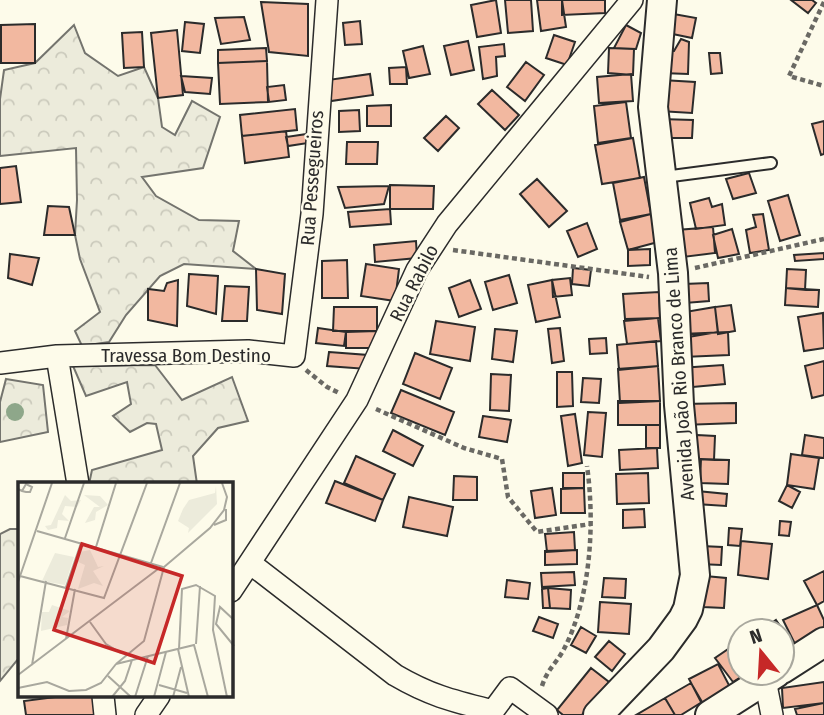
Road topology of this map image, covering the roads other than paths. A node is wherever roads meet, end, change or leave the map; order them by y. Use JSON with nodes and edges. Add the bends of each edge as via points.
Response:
{"nodes":[{"id":1,"x":327,"y":0,"type":"edge"},
{"id":2,"x":632,"y":0,"type":"edge"},
{"id":3,"x":662,"y":0,"type":"edge"},
{"id":4,"x":771,"y":163,"type":"dead end"},
{"id":5,"x":661,"y":177,"type":"junction"},
{"id":6,"x":57,"y":356,"type":"junction"},
{"id":7,"x":294,"y":356,"type":"joint"},
{"id":8,"x":0,"y":363,"type":"edge"},
{"id":9,"x":78,"y":482,"type":"edge"},
{"id":10,"x":250,"y":563,"type":"junction"},
{"id":11,"x":233,"y":588,"type":"edge"},
{"id":12,"x":824,"y":642,"type":"edge"},
{"id":13,"x":796,"y":660,"type":"edge"},
{"id":14,"x":753,"y":687,"type":"edge"},
{"id":15,"x":773,"y":687,"type":"edge"},
{"id":16,"x":158,"y":698,"type":"edge"},
{"id":17,"x":541,"y":711,"type":"edge"},
{"id":18,"x":146,"y":715,"type":"edge"},
{"id":19,"x":597,"y":715,"type":"edge"},
{"id":20,"x":709,"y":715,"type":"edge"},
{"id":21,"x":772,"y":715,"type":"edge"}],
"edges":[{"from":1,"to":7,"type":"street","name":"Rua Pessegueiros","via":[[312,214]]},
{"from":2,"to":10,"type":"street","name":"Rua Rabilo","via":[[431,247],[357,400]]},
{"from":3,"to":5,"type":"main road","name":"Avenida João Rio Branco de Lima","via":[[653,107]]},
{"from":4,"to":5,"type":"lane"},
{"from":5,"to":19,"type":"main road","name":"Avenida João Rio Branco de Lima","via":[[674,277],[679,405],[695,560],[691,595],[682,620],[661,649]]},
{"from":6,"to":7,"type":"street","name":"Travessa Bom Destino","via":[[248,351]]},
{"from":6,"to":8,"type":"street","name":"Travessa Bom Destino"},
{"from":6,"to":9,"type":"street"},
{"from":10,"to":11,"type":"street","name":"Rua Rabilo"},
{"from":10,"to":17,"type":"street","via":[[395,675],[441,699],[493,711],[510,688]]},
{"from":12,"to":13,"type":"main road"},
{"from":14,"to":20,"type":"main road"},
{"from":15,"to":21,"type":"street"},
{"from":16,"to":18,"type":"street"}]}
